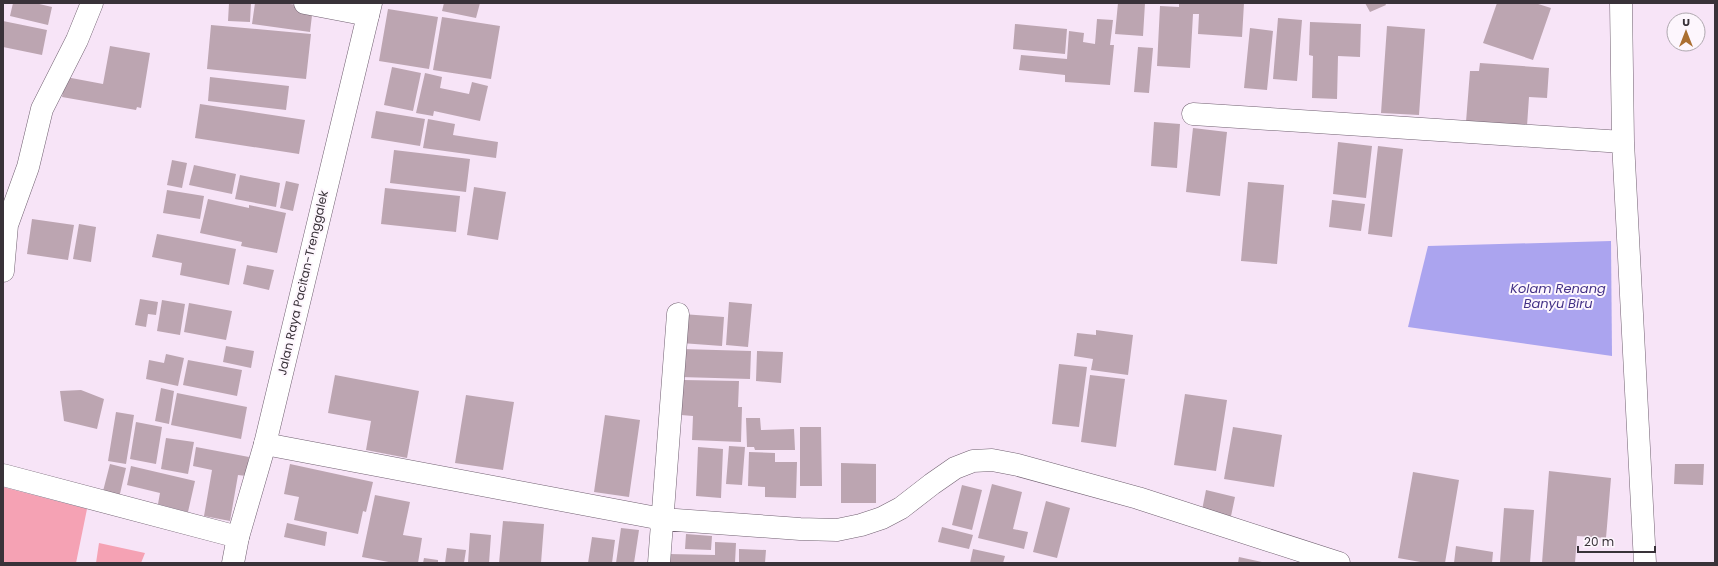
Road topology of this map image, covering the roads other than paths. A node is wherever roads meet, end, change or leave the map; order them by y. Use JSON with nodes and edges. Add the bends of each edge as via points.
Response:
{"nodes":[{"id":1,"x":92,"y":3,"type":"edge"},
{"id":2,"x":305,"y":3,"type":"edge"},
{"id":3,"x":1621,"y":3,"type":"edge"},
{"id":4,"x":369,"y":9,"type":"edge"},
{"id":5,"x":1193,"y":114,"type":"dead end"},
{"id":6,"x":1623,"y":142,"type":"junction"},
{"id":7,"x":5,"y":229,"type":"edge"},
{"id":8,"x":3,"y":271,"type":"edge"},
{"id":9,"x":678,"y":314,"type":"dead end"},
{"id":10,"x":265,"y":444,"type":"junction"},
{"id":11,"x":3,"y":475,"type":"edge"},
{"id":12,"x":662,"y":519,"type":"junction"},
{"id":13,"x":238,"y":537,"type":"junction"},
{"id":14,"x":233,"y":563,"type":"edge"},
{"id":15,"x":659,"y":563,"type":"edge"},
{"id":16,"x":1339,"y":563,"type":"edge"},
{"id":17,"x":1645,"y":563,"type":"edge"}],
"edges":[{"from":1,"to":7,"type":"main road","via":[[42,109],[28,168]]},
{"from":2,"to":4,"type":"main road"},
{"from":3,"to":6,"type":"main road"},
{"from":4,"to":10,"type":"main road","name":"Jalan Raya Pacitan-Trenggalek"},
{"from":5,"to":6,"type":"main road"},
{"from":6,"to":17,"type":"main road"},
{"from":7,"to":8,"type":"main road"},
{"from":9,"to":12,"type":"main road"},
{"from":10,"to":12,"type":"main road"},
{"from":10,"to":13,"type":"main road","name":"Jalan Raya Pacitan-Trenggalek"},
{"from":11,"to":13,"type":"main road"},
{"from":12,"to":15,"type":"main road"},
{"from":12,"to":16,"type":"main road","via":[[837,530],[882,518],[901,508],[955,468],[973,461],[992,460],[1138,498]]},
{"from":13,"to":14,"type":"main road","name":"Jalan Raya Pacitan-Trenggalek"}]}
